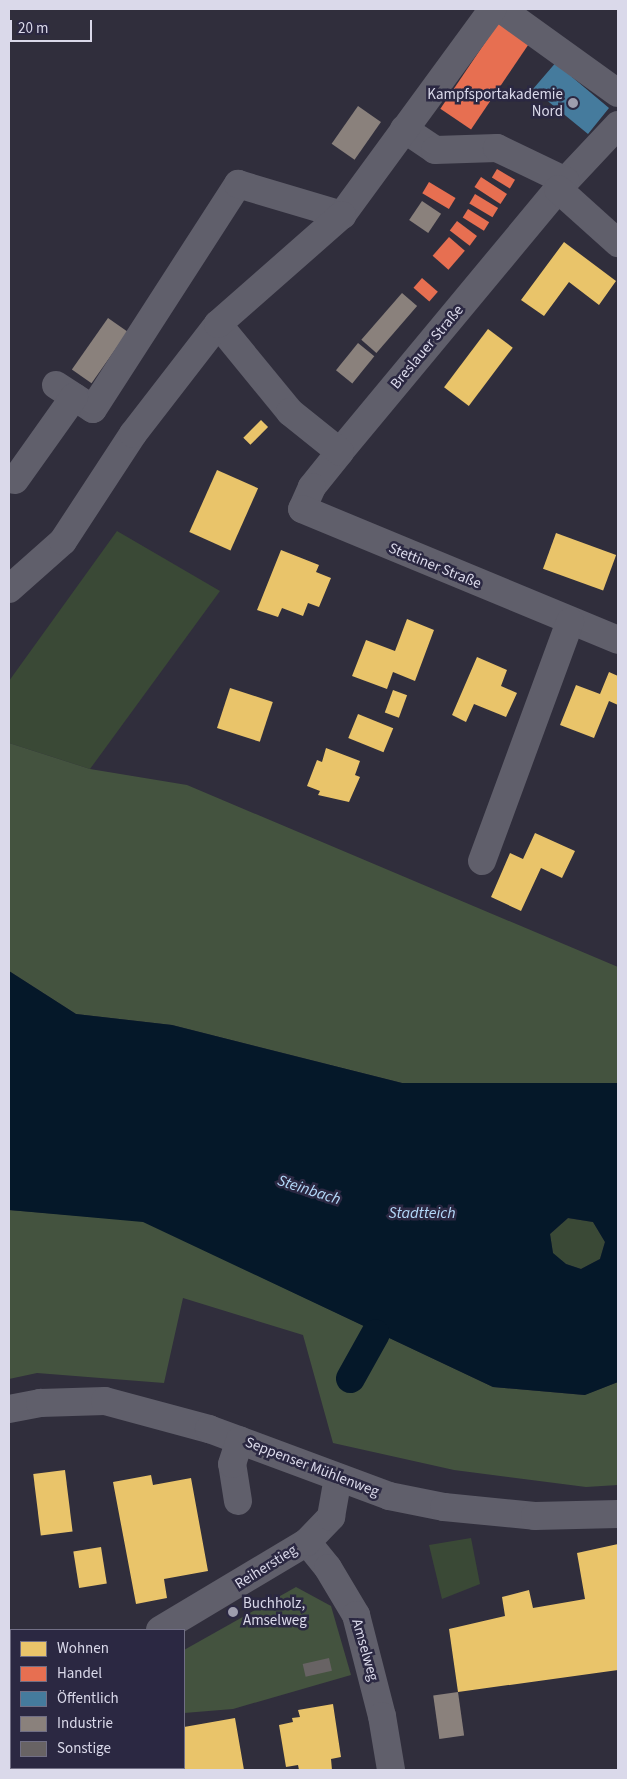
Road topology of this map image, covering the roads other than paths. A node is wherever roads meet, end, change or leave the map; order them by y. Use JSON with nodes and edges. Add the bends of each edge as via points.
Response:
{"nodes":[{"id":1,"x":493,"y":9,"type":"edge"},
{"id":2,"x":510,"y":15,"type":"edge"},
{"id":3,"x":618,"y":93,"type":"edge"},
{"id":4,"x":618,"y":125,"type":"edge"},
{"id":5,"x":404,"y":129,"type":"junction"},
{"id":6,"x":562,"y":185,"type":"junction"},
{"id":7,"x":342,"y":215,"type":"junction"},
{"id":8,"x":618,"y":243,"type":"edge"},
{"id":9,"x":218,"y":324,"type":"junction"},
{"id":10,"x":340,"y":452,"type":"junction"},
{"id":11,"x":15,"y":480,"type":"dead end"},
{"id":12,"x":302,"y":509,"type":"joint"},
{"id":13,"x":9,"y":589,"type":"edge"},
{"id":14,"x":570,"y":622,"type":"junction"},
{"id":15,"x":618,"y":640,"type":"edge"},
{"id":16,"x":482,"y":861,"type":"dead end"},
{"id":17,"x":9,"y":1408,"type":"edge"},
{"id":18,"x":240,"y":1440,"type":"junction"},
{"id":19,"x":338,"y":1478,"type":"junction"},
{"id":20,"x":238,"y":1501,"type":"dead end"},
{"id":21,"x":618,"y":1514,"type":"edge"},
{"id":22,"x":307,"y":1542,"type":"junction"},
{"id":23,"x":162,"y":1629,"type":"edge"},
{"id":24,"x":391,"y":1770,"type":"edge"}],
"edges":[{"from":1,"to":5,"type":"street"},
{"from":2,"to":3,"type":"street"},
{"from":4,"to":6,"type":"street","name":"Breslauer Straße"},
{"from":5,"to":6,"type":"street","via":[[435,150],[497,148]]},
{"from":5,"to":7,"type":"street"},
{"from":6,"to":8,"type":"street"},
{"from":6,"to":10,"type":"street","name":"Breslauer Straße"},
{"from":7,"to":9,"type":"street"},
{"from":7,"to":11,"type":"street","via":[[238,184],[93,409],[65,391]]},
{"from":9,"to":10,"type":"street","via":[[290,412]]},
{"from":9,"to":13,"type":"street","via":[[134,434],[63,541]]},
{"from":10,"to":12,"type":"street","name":"Breslauer Straße","via":[[312,488]]},
{"from":12,"to":14,"type":"street","name":"Stettiner Straße"},
{"from":14,"to":15,"type":"street","name":"Stettiner Straße"},
{"from":14,"to":16,"type":"street"},
{"from":17,"to":18,"type":"street","name":"Seppenser Mühlenweg","via":[[40,1402],[105,1401]]},
{"from":18,"to":19,"type":"street","name":"Seppenser Mühlenweg"},
{"from":18,"to":20,"type":"street","via":[[232,1464]]},
{"from":19,"to":21,"type":"street","name":"Seppenser Mühlenweg","via":[[389,1496],[444,1507],[535,1516]]},
{"from":19,"to":22,"type":"street","name":"Reiherstieg","via":[[331,1517]]},
{"from":22,"to":23,"type":"street","name":"Reiherstieg"},
{"from":22,"to":24,"type":"street","name":"Amselweg","via":[[328,1568],[356,1616],[382,1716]]}]}
